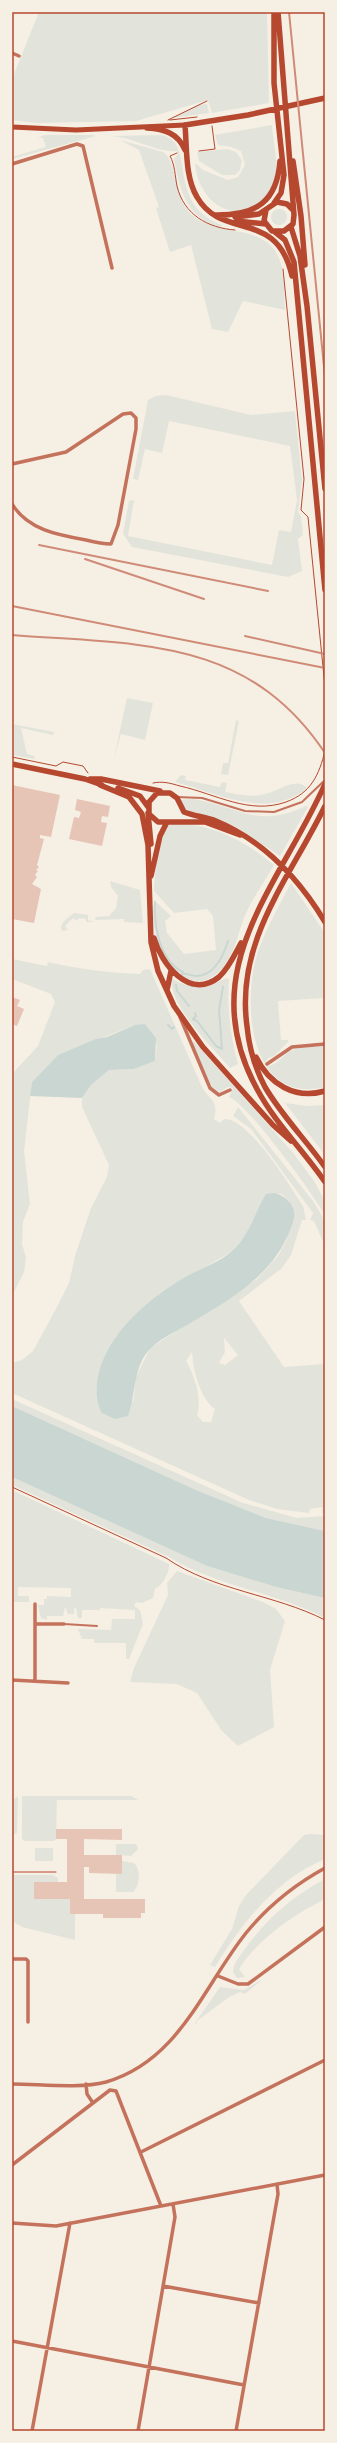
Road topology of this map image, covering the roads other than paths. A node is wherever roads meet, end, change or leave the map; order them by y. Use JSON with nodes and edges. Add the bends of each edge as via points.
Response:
{"nodes":[{"id":1,"x":274,"y":12,"type":"edge"},
{"id":2,"x":278,"y":12,"type":"edge"},
{"id":3,"x":12,"y":53,"type":"edge"},
{"id":4,"x":19,"y":56,"type":"dead end"},
{"id":5,"x":325,"y":98,"type":"edge"},
{"id":6,"x":185,"y":125,"type":"junction"},
{"id":7,"x":12,"y":127,"type":"edge"},
{"id":8,"x":287,"y":127,"type":"junction"},
{"id":9,"x":147,"y":128,"type":"junction"},
{"id":10,"x":281,"y":145,"type":"junction"},
{"id":11,"x":188,"y":156,"type":"junction"},
{"id":12,"x":12,"y":164,"type":"edge"},
{"id":13,"x":274,"y":203,"type":"junction"},
{"id":14,"x":266,"y":210,"type":"junction"},
{"id":15,"x":294,"y":213,"type":"junction"},
{"id":16,"x":217,"y":215,"type":"junction"},
{"id":17,"x":266,"y":224,"type":"junction"},
{"id":18,"x":291,"y":226,"type":"junction"},
{"id":19,"x":275,"y":232,"type":"junction"},
{"id":20,"x":112,"y":268,"type":"dead end"},
{"id":21,"x":295,"y":293,"type":"junction"},
{"id":22,"x":307,"y":306,"type":"junction"},
{"id":23,"x":12,"y":464,"type":"edge"},
{"id":24,"x":325,"y":489,"type":"edge"},
{"id":25,"x":12,"y":504,"type":"edge"},
{"id":26,"x":325,"y":590,"type":"edge"},
{"id":27,"x":12,"y":764,"type":"edge"},
{"id":28,"x":85,"y":779,"type":"junction"},
{"id":29,"x":325,"y":780,"type":"edge"},
{"id":30,"x":100,"y":784,"type":"junction"},
{"id":31,"x":325,"y":784,"type":"edge"},
{"id":32,"x":164,"y":792,"type":"junction"},
{"id":33,"x":173,"y":794,"type":"junction"},
{"id":34,"x":179,"y":806,"type":"junction"},
{"id":35,"x":325,"y":806,"type":"edge"},
{"id":36,"x":148,"y":808,"type":"junction"},
{"id":37,"x":168,"y":822,"type":"junction"},
{"id":38,"x":240,"y":835,"type":"junction"},
{"id":39,"x":149,"y":862,"type":"junction"},
{"id":40,"x":149,"y":884,"type":"junction"},
{"id":41,"x":149,"y":909,"type":"junction"},
{"id":42,"x":325,"y":922,"type":"edge"},
{"id":43,"x":248,"y":930,"type":"junction"},
{"id":44,"x":171,"y":971,"type":"junction"},
{"id":45,"x":167,"y":992,"type":"junction"},
{"id":46,"x":180,"y":1016,"type":"junction"},
{"id":47,"x":246,"y":1020,"type":"junction"},
{"id":48,"x":325,"y":1044,"type":"edge"},
{"id":49,"x":267,"y":1064,"type":"dead end"},
{"id":50,"x":230,"y":1090,"type":"dead end"},
{"id":51,"x":325,"y":1091,"type":"edge"},
{"id":52,"x":302,"y":1151,"type":"junction"},
{"id":53,"x":325,"y":1167,"type":"edge"},
{"id":54,"x":325,"y":1182,"type":"edge"},
{"id":55,"x":35,"y":1604,"type":"dead end"},
{"id":56,"x":35,"y":1624,"type":"junction"},
{"id":57,"x":64,"y":1624,"type":"joint"},
{"id":58,"x":97,"y":1626,"type":"dead end"},
{"id":59,"x":12,"y":1680,"type":"edge"},
{"id":60,"x":35,"y":1681,"type":"junction"},
{"id":61,"x":68,"y":1682,"type":"dead end"},
{"id":62,"x":325,"y":1868,"type":"edge"},
{"id":63,"x":325,"y":1927,"type":"edge"},
{"id":64,"x":12,"y":1959,"type":"edge"},
{"id":65,"x":218,"y":1976,"type":"junction"},
{"id":66,"x":28,"y":2022,"type":"dead end"},
{"id":67,"x":325,"y":2060,"type":"edge"},
{"id":68,"x":12,"y":2084,"type":"edge"},
{"id":69,"x":86,"y":2084,"type":"junction"},
{"id":70,"x":93,"y":2104,"type":"junction"},
{"id":71,"x":141,"y":2152,"type":"junction"},
{"id":72,"x":12,"y":2165,"type":"edge"},
{"id":73,"x":325,"y":2175,"type":"edge"},
{"id":74,"x":277,"y":2184,"type":"junction"},
{"id":75,"x":173,"y":2204,"type":"junction"},
{"id":76,"x":161,"y":2206,"type":"junction"},
{"id":77,"x":12,"y":2222,"type":"edge"},
{"id":78,"x":70,"y":2223,"type":"junction"},
{"id":79,"x":163,"y":2286,"type":"junction"},
{"id":80,"x":258,"y":2303,"type":"junction"},
{"id":81,"x":12,"y":2341,"type":"edge"},
{"id":82,"x":48,"y":2348,"type":"junction"},
{"id":83,"x":150,"y":2367,"type":"junction"},
{"id":84,"x":244,"y":2385,"type":"junction"},
{"id":85,"x":32,"y":2431,"type":"edge"},
{"id":86,"x":138,"y":2431,"type":"edge"},
{"id":87,"x":236,"y":2431,"type":"edge"}],
"edges":[{"from":1,"to":10,"type":"main road","via":[[274,83]]},
{"from":2,"to":8,"type":"main road"},
{"from":3,"to":4,"type":"street"},
{"from":5,"to":6,"type":"main road","via":[[248,115]]},
{"from":6,"to":9,"type":"main road"},
{"from":6,"to":11,"type":"main road"},
{"from":7,"to":9,"type":"main road","via":[[56,130]]},
{"from":8,"to":15,"type":"main road"},
{"from":8,"to":22,"type":"main road","via":[[301,216]]},
{"from":9,"to":11,"type":"main road","via":[[172,134],[182,143]]},
{"from":10,"to":13,"type":"main road","via":[[283,181],[280,195]]},
{"from":10,"to":16,"type":"main road","via":[[277,180],[266,199],[248,212]]},
{"from":11,"to":16,"type":"main road","via":[[196,196],[207,209]]},
{"from":12,"to":20,"type":"street","via":[[80,144],[87,153]]},
{"from":13,"to":14,"type":"main road"},
{"from":13,"to":15,"type":"main road","via":[[284,203]]},
{"from":14,"to":16,"type":"main road","via":[[248,217]]},
{"from":14,"to":17,"type":"main road"},
{"from":15,"to":18,"type":"main road"},
{"from":16,"to":17,"type":"main road","via":[[234,221]]},
{"from":16,"to":21,"type":"main road","via":[[232,223],[259,230],[276,242],[288,262]]},
{"from":17,"to":19,"type":"main road"},
{"from":18,"to":19,"type":"main road","via":[[284,231]]},
{"from":18,"to":22,"type":"main road","via":[[300,256]]},
{"from":19,"to":21,"type":"main road","via":[[285,240],[292,255]]},
{"from":21,"to":26,"type":"main road"},
{"from":22,"to":24,"type":"main road"},
{"from":23,"to":25,"type":"street","via":[[66,452],[123,414],[131,413],[136,418],[134,441],[112,543],[65,536],[30,523]]},
{"from":27,"to":28,"type":"main road"},
{"from":28,"to":30,"type":"main road"},
{"from":28,"to":32,"type":"main road","via":[[101,779]]},
{"from":29,"to":33,"type":"lane","via":[[302,802],[274,812],[245,811],[202,798]]},
{"from":30,"to":36,"type":"main road","via":[[136,794],[143,799]]},
{"from":30,"to":39,"type":"main road","via":[[126,795],[138,806],[143,817]]},
{"from":31,"to":43,"type":"main road"},
{"from":32,"to":33,"type":"main road"},
{"from":32,"to":36,"type":"main road","via":[[153,796]]},
{"from":33,"to":34,"type":"main road"},
{"from":34,"to":37,"type":"main road","via":[[177,815]]},
{"from":34,"to":38,"type":"main road","via":[[184,812],[216,821]]},
{"from":35,"to":47,"type":"main road","via":[[262,924],[250,956],[245,985]]},
{"from":36,"to":37,"type":"main road","via":[[155,821]]},
{"from":36,"to":39,"type":"main road","via":[[151,835]]},
{"from":37,"to":38,"type":"main road","via":[[205,822]]},
{"from":37,"to":40,"type":"main road","via":[[160,836]]},
{"from":38,"to":42,"type":"main road","via":[[265,851],[287,870]]},
{"from":39,"to":40,"type":"main road"},
{"from":40,"to":41,"type":"main road"},
{"from":41,"to":44,"type":"main road","via":[[154,940]]},
{"from":41,"to":45,"type":"main road","via":[[153,952]]},
{"from":43,"to":44,"type":"main road","via":[[228,965],[216,978],[194,983]]},
{"from":43,"to":52,"type":"main road","via":[[235,983],[234,1013],[240,1046],[251,1077],[263,1099]]},
{"from":44,"to":45,"type":"main road"},
{"from":45,"to":46,"type":"main road"},
{"from":46,"to":50,"type":"street","via":[[210,1088],[219,1095]]},
{"from":46,"to":52,"type":"main road","via":[[272,1125]]},
{"from":47,"to":51,"type":"main road","via":[[254,1055],[272,1080],[295,1092],[308,1094]]},
{"from":47,"to":53,"type":"main road","via":[[251,1054],[265,1086],[280,1110]]},
{"from":48,"to":49,"type":"street","via":[[292,1047]]},
{"from":52,"to":54,"type":"main road"},
{"from":55,"to":56,"type":"street"},
{"from":56,"to":57,"type":"street"},
{"from":56,"to":60,"type":"street"},
{"from":57,"to":58,"type":"lane"},
{"from":59,"to":60,"type":"street"},
{"from":60,"to":61,"type":"street"},
{"from":62,"to":65,"type":"street","via":[[298,1884],[266,1910],[245,1934]]},
{"from":63,"to":65,"type":"street","via":[[248,1984],[238,1984]]},
{"from":64,"to":66,"type":"street","via":[[26,1959],[28,1962]]},
{"from":65,"to":69,"type":"street","via":[[189,2020],[170,2042],[134,2070],[114,2079]]},
{"from":67,"to":71,"type":"street"},
{"from":68,"to":69,"type":"street"},
{"from":69,"to":70,"type":"street"},
{"from":70,"to":71,"type":"street","via":[[110,2090],[116,2091]]},
{"from":70,"to":72,"type":"street"},
{"from":71,"to":76,"type":"street"},
{"from":73,"to":74,"type":"street"},
{"from":74,"to":75,"type":"street"},
{"from":74,"to":80,"type":"street","via":[[278,2194]]},
{"from":75,"to":76,"type":"street"},
{"from":75,"to":79,"type":"street","via":[[175,2217]]},
{"from":76,"to":78,"type":"street"},
{"from":77,"to":78,"type":"street","via":[[50,2226]]},
{"from":78,"to":82,"type":"street"},
{"from":79,"to":80,"type":"street"},
{"from":79,"to":83,"type":"street"},
{"from":80,"to":84,"type":"street"},
{"from":81,"to":82,"type":"street"},
{"from":82,"to":83,"type":"street"},
{"from":82,"to":85,"type":"street"},
{"from":83,"to":84,"type":"street"},
{"from":83,"to":86,"type":"street"},
{"from":84,"to":87,"type":"street"}]}
